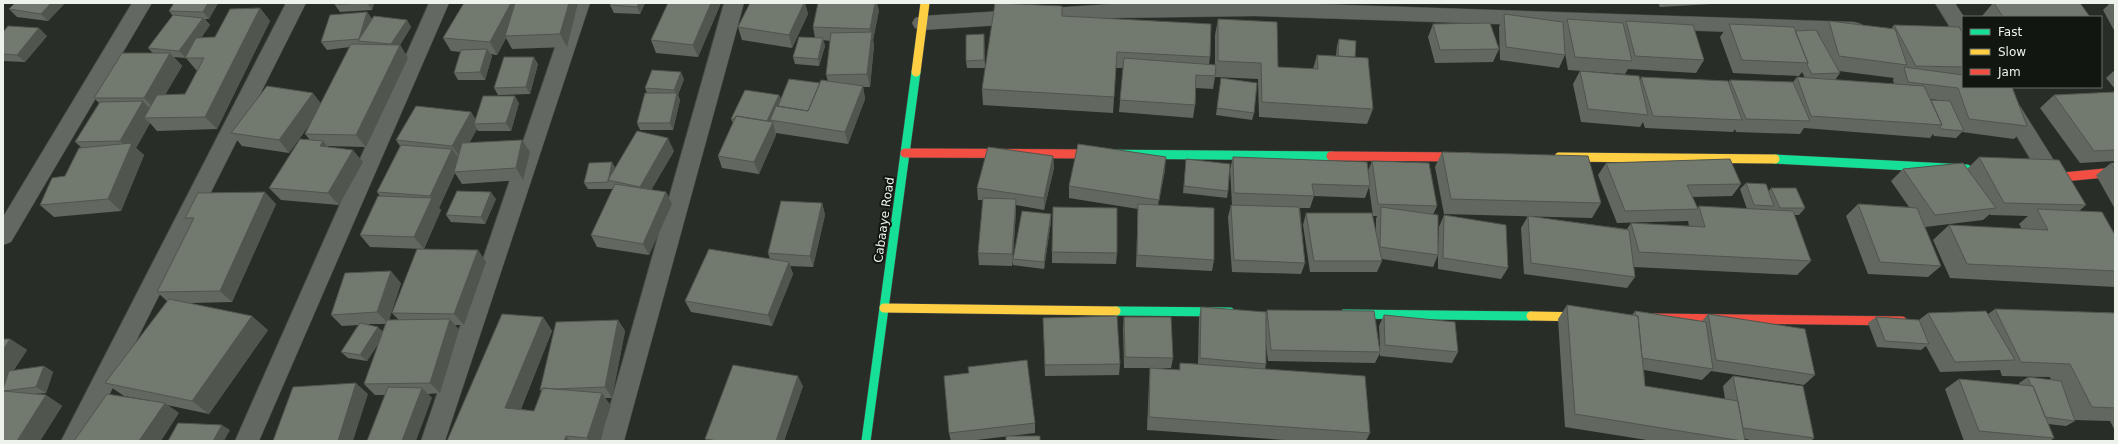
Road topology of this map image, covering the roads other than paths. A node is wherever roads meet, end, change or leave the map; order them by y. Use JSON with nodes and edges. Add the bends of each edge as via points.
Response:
{"nodes":[{"id":1,"x":142,"y":3,"type":"edge"},
{"id":2,"x":296,"y":3,"type":"edge"},
{"id":3,"x":439,"y":3,"type":"edge"},
{"id":4,"x":580,"y":3,"type":"edge"},
{"id":5,"x":734,"y":3,"type":"edge"},
{"id":6,"x":925,"y":3,"type":"edge"},
{"id":7,"x":1945,"y":3,"type":"edge"},
{"id":8,"x":922,"y":23,"type":"junction"},
{"id":9,"x":1876,"y":30,"type":"edge"},
{"id":10,"x":1962,"y":30,"type":"edge"},
{"id":11,"x":1939,"y":32,"type":"edge"},
{"id":12,"x":1962,"y":32,"type":"edge"},
{"id":13,"x":1998,"y":88,"type":"edge"},
{"id":14,"x":905,"y":153,"type":"junction"},
{"id":15,"x":1478,"y":157,"type":"edge"},
{"id":16,"x":1550,"y":157,"type":"edge"},
{"id":17,"x":1979,"y":170,"type":"edge"},
{"id":18,"x":2115,"y":172,"type":"edge"},
{"id":19,"x":2031,"y":176,"type":"edge"},
{"id":20,"x":2053,"y":178,"type":"junction"},
{"id":21,"x":2065,"y":198,"type":"edge"},
{"id":22,"x":3,"y":236,"type":"edge"},
{"id":23,"x":884,"y":308,"type":"junction"},
{"id":24,"x":1236,"y":312,"type":"edge"},
{"id":25,"x":1332,"y":314,"type":"edge"},
{"id":26,"x":1603,"y":317,"type":"edge"},
{"id":27,"x":1643,"y":318,"type":"edge"},
{"id":28,"x":1915,"y":321,"type":"edge"},
{"id":29,"x":73,"y":441,"type":"edge"},
{"id":30,"x":247,"y":441,"type":"edge"},
{"id":31,"x":433,"y":441,"type":"edge"},
{"id":32,"x":612,"y":441,"type":"edge"},
{"id":33,"x":866,"y":441,"type":"edge"}],
"edges":[{"from":1,"to":22,"type":"street"},
{"from":2,"to":29,"type":"street"},
{"from":3,"to":30,"type":"street"},
{"from":4,"to":31,"type":"street"},
{"from":5,"to":32,"type":"street"},
{"from":6,"to":8,"type":"street","name":"Cabaaye Road"},
{"from":7,"to":10,"type":"street"},
{"from":8,"to":9,"type":"street","via":[[1113,11],[1255,9]]},
{"from":8,"to":14,"type":"street","name":"Cabaaye Road"},
{"from":11,"to":12,"type":"street"},
{"from":13,"to":20,"type":"street"},
{"from":14,"to":15,"type":"street"},
{"from":14,"to":23,"type":"street","name":"Cabaaye Road"},
{"from":16,"to":17,"type":"street","via":[[1765,158]]},
{"from":18,"to":20,"type":"street"},
{"from":19,"to":20,"type":"street"},
{"from":20,"to":21,"type":"street"},
{"from":23,"to":24,"type":"street"},
{"from":23,"to":33,"type":"street","name":"Cabaaye Road"},
{"from":25,"to":26,"type":"street"},
{"from":27,"to":28,"type":"street"}]}
